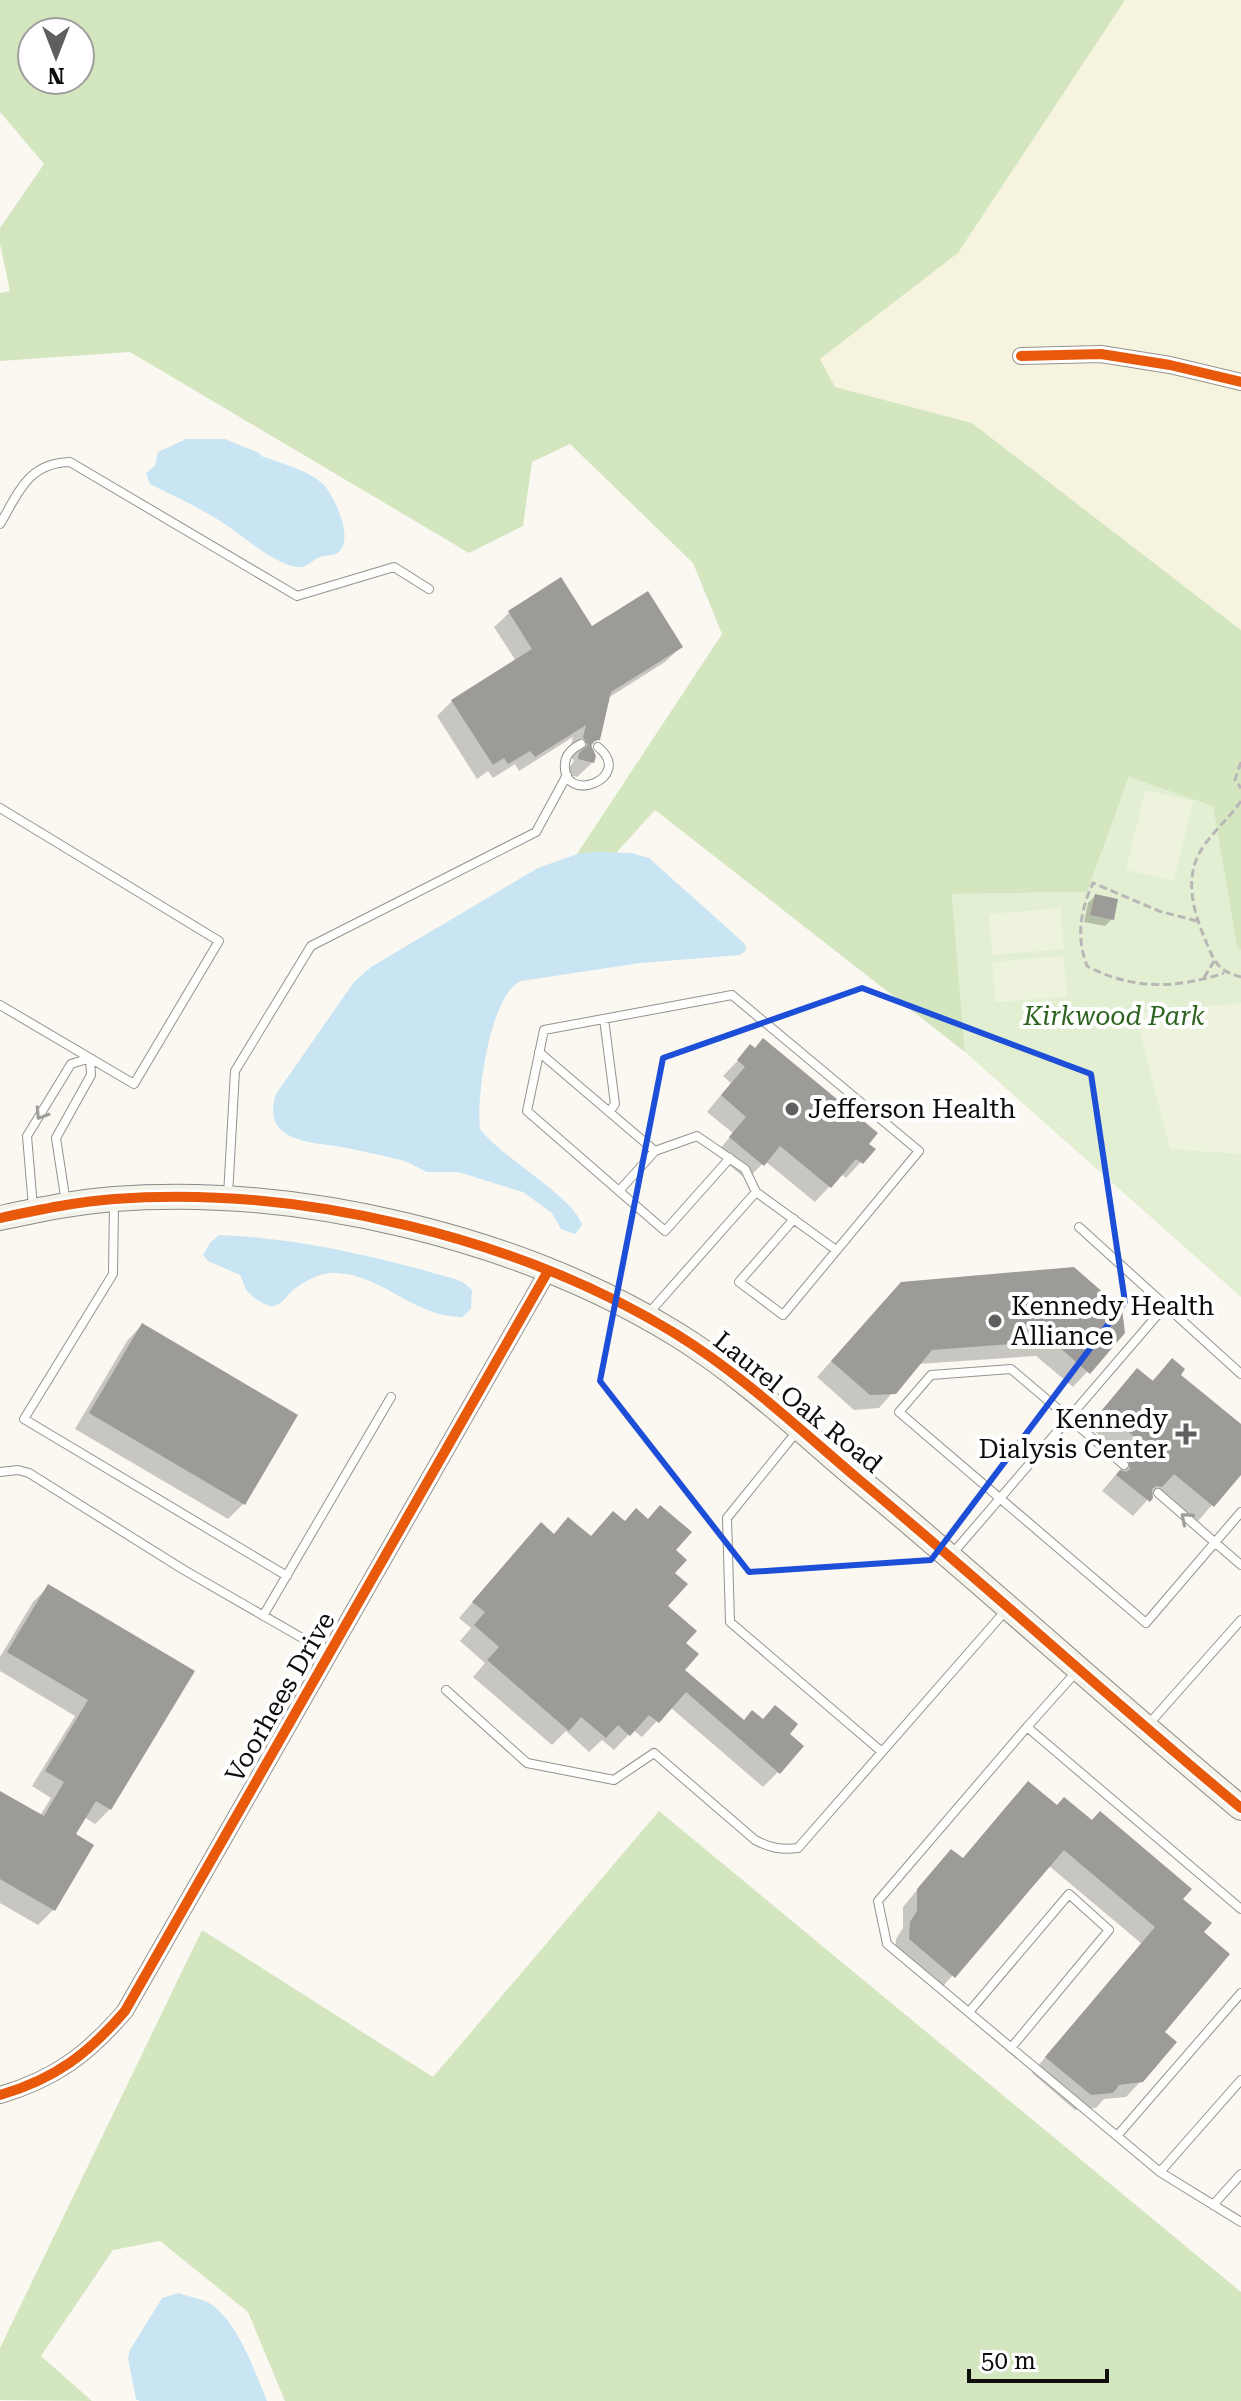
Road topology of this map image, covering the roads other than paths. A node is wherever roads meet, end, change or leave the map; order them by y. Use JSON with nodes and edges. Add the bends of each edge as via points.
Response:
{"nodes":[{"id":1,"x":1021,"y":356,"type":"dead end"},
{"id":2,"x":1241,"y":382,"type":"edge"},
{"id":3,"x":0,"y":524,"type":"edge"},
{"id":4,"x":429,"y":589,"type":"dead end"},
{"id":5,"x":581,"y":744,"type":"dead end"},
{"id":6,"x":598,"y":747,"type":"dead end"},
{"id":7,"x":567,"y":775,"type":"junction"},
{"id":8,"x":0,"y":808,"type":"edge"},
{"id":9,"x":0,"y":1005,"type":"edge"},
{"id":10,"x":604,"y":1019,"type":"junction"},
{"id":11,"x":539,"y":1052,"type":"junction"},
{"id":12,"x":90,"y":1058,"type":"junction"},
{"id":13,"x":609,"y":1112,"type":"junction"},
{"id":14,"x":655,"y":1151,"type":"junction"},
{"id":15,"x":730,"y":1158,"type":"junction"},
{"id":16,"x":619,"y":1191,"type":"junction"},
{"id":17,"x":756,"y":1192,"type":"junction"},
{"id":18,"x":114,"y":1199,"type":"junction"},
{"id":19,"x":228,"y":1200,"type":"junction"},
{"id":20,"x":66,"y":1204,"type":"junction"},
{"id":21,"x":34,"y":1211,"type":"junction"},
{"id":22,"x":0,"y":1218,"type":"edge"},
{"id":23,"x":794,"y":1219,"type":"junction"},
{"id":24,"x":1079,"y":1227,"type":"dead end"},
{"id":25,"x":836,"y":1250,"type":"junction"},
{"id":26,"x":548,"y":1271,"type":"junction"},
{"id":27,"x":1166,"y":1305,"type":"junction"},
{"id":28,"x":647,"y":1317,"type":"junction"},
{"id":29,"x":1241,"y":1374,"type":"edge"},
{"id":30,"x":391,"y":1397,"type":"dead end"},
{"id":31,"x":1069,"y":1418,"type":"junction"},
{"id":32,"x":799,"y":1429,"type":"junction"},
{"id":33,"x":1124,"y":1465,"type":"dead end"},
{"id":34,"x":0,"y":1472,"type":"edge"},
{"id":35,"x":1158,"y":1493,"type":"dead end"},
{"id":36,"x":1000,"y":1498,"type":"junction"},
{"id":37,"x":1241,"y":1512,"type":"edge"},
{"id":38,"x":1215,"y":1543,"type":"junction"},
{"id":39,"x":950,"y":1557,"type":"junction"},
{"id":40,"x":1241,"y":1565,"type":"edge"},
{"id":41,"x":287,"y":1576,"type":"junction"},
{"id":42,"x":1007,"y":1608,"type":"junction"},
{"id":43,"x":263,"y":1616,"type":"junction"},
{"id":44,"x":1241,"y":1620,"type":"edge"},
{"id":45,"x":330,"y":1654,"type":"junction"},
{"id":46,"x":1077,"y":1670,"type":"junction"},
{"id":47,"x":446,"y":1690,"type":"dead end"},
{"id":48,"x":1027,"y":1727,"type":"junction"},
{"id":49,"x":1145,"y":1728,"type":"junction"},
{"id":50,"x":882,"y":1752,"type":"junction"},
{"id":51,"x":1241,"y":1808,"type":"edge"},
{"id":52,"x":1241,"y":1909,"type":"edge"},
{"id":53,"x":1241,"y":1993,"type":"edge"},
{"id":54,"x":969,"y":2012,"type":"junction"},
{"id":55,"x":1011,"y":2048,"type":"junction"},
{"id":56,"x":1241,"y":2080,"type":"edge"},
{"id":57,"x":0,"y":2095,"type":"edge"},
{"id":58,"x":1117,"y":2136,"type":"junction"},
{"id":59,"x":1160,"y":2172,"type":"junction"},
{"id":60,"x":1241,"y":2174,"type":"edge"},
{"id":61,"x":1213,"y":2205,"type":"junction"},
{"id":62,"x":1241,"y":2222,"type":"edge"}],
"edges":[{"from":1,"to":2,"type":"street","via":[[1101,354]]},
{"from":3,"to":4,"type":"lane","via":[[33,473],[70,462],[297,596],[394,567]]},
{"from":5,"to":7,"type":"lane","via":[[567,754]]},
{"from":6,"to":7,"type":"lane","via":[[608,760],[602,780],[583,786]]},
{"from":7,"to":19,"type":"lane","via":[[536,832],[311,946],[235,1071]]},
{"from":8,"to":12,"type":"lane","via":[[219,941],[134,1084]]},
{"from":9,"to":12,"type":"lane"},
{"from":10,"to":11,"type":"lane","via":[[544,1030]]},
{"from":10,"to":13,"type":"lane","via":[[615,1104]]},
{"from":10,"to":25,"type":"lane","via":[[732,995],[919,1151]]},
{"from":11,"to":13,"type":"lane"},
{"from":11,"to":16,"type":"lane","via":[[527,1111]]},
{"from":12,"to":20,"type":"lane","via":[[91,1075],[56,1138]]},
{"from":12,"to":21,"type":"lane","one_way":true,"via":[[71,1064],[27,1136]]},
{"from":13,"to":14,"type":"lane"},
{"from":14,"to":15,"type":"lane","via":[[697,1136]]},
{"from":14,"to":16,"type":"lane"},
{"from":15,"to":16,"type":"lane","via":[[665,1231]]},
{"from":15,"to":17,"type":"lane","via":[[745,1169]]},
{"from":17,"to":23,"type":"lane"},
{"from":17,"to":28,"type":"lane"},
{"from":18,"to":19,"type":"street","name":"Laurel Oak Road"},
{"from":18,"to":20,"type":"street","name":"Laurel Oak Road"},
{"from":18,"to":41,"type":"lane","via":[[113,1274],[24,1419]]},
{"from":19,"to":26,"type":"street","name":"Laurel Oak Road","via":[[363,1215],[503,1253]]},
{"from":20,"to":21,"type":"street","name":"Laurel Oak Road"},
{"from":21,"to":22,"type":"street","name":"Laurel Oak Road"},
{"from":23,"to":25,"type":"lane"},
{"from":23,"to":25,"type":"lane","via":[[739,1282],[783,1315]]},
{"from":24,"to":27,"type":"lane"},
{"from":26,"to":28,"type":"street","name":"Laurel Oak Road"},
{"from":26,"to":45,"type":"street","name":"Voorhees Drive"},
{"from":27,"to":29,"type":"lane"},
{"from":27,"to":31,"type":"lane"},
{"from":28,"to":32,"type":"street","name":"Laurel Oak Road","via":[[725,1367]]},
{"from":30,"to":41,"type":"lane"},
{"from":31,"to":33,"type":"lane"},
{"from":31,"to":36,"type":"lane"},
{"from":31,"to":36,"type":"lane","via":[[1011,1369],[931,1375],[923,1384],[899,1412]]},
{"from":32,"to":39,"type":"street","name":"Laurel Oak Road"},
{"from":32,"to":50,"type":"lane","via":[[727,1518],[730,1622]]},
{"from":34,"to":43,"type":"lane","via":[[29,1473]]},
{"from":38,"to":35,"type":"lane","one_way":true},
{"from":36,"to":38,"type":"lane","via":[[1146,1623]]},
{"from":36,"to":39,"type":"lane"},
{"from":37,"to":38,"type":"lane"},
{"from":38,"to":40,"type":"lane"},
{"from":39,"to":42,"type":"street","name":"Laurel Oak Road"},
{"from":41,"to":43,"type":"lane"},
{"from":42,"to":46,"type":"street","name":"Laurel Oak Road"},
{"from":42,"to":50,"type":"lane"},
{"from":43,"to":45,"type":"lane"},
{"from":44,"to":49,"type":"lane"},
{"from":45,"to":57,"type":"street","name":"Voorhees Drive","via":[[125,2011],[73,2063]]},
{"from":46,"to":48,"type":"lane"},
{"from":46,"to":49,"type":"street","name":"Laurel Oak Road"},
{"from":47,"to":50,"type":"lane","via":[[527,1763],[614,1780],[654,1753],[755,1840],[783,1850],[798,1848]]},
{"from":48,"to":52,"type":"lane"},
{"from":48,"to":54,"type":"lane","via":[[878,1901],[887,1944]]},
{"from":49,"to":51,"type":"street","name":"Laurel Oak Road"},
{"from":53,"to":58,"type":"lane"},
{"from":54,"to":55,"type":"lane"},
{"from":54,"to":55,"type":"lane","via":[[1069,1894],[1109,1930]]},
{"from":55,"to":58,"type":"lane"},
{"from":56,"to":59,"type":"lane"},
{"from":58,"to":59,"type":"lane"},
{"from":59,"to":61,"type":"lane"},
{"from":60,"to":61,"type":"lane"},
{"from":61,"to":62,"type":"lane"}]}
